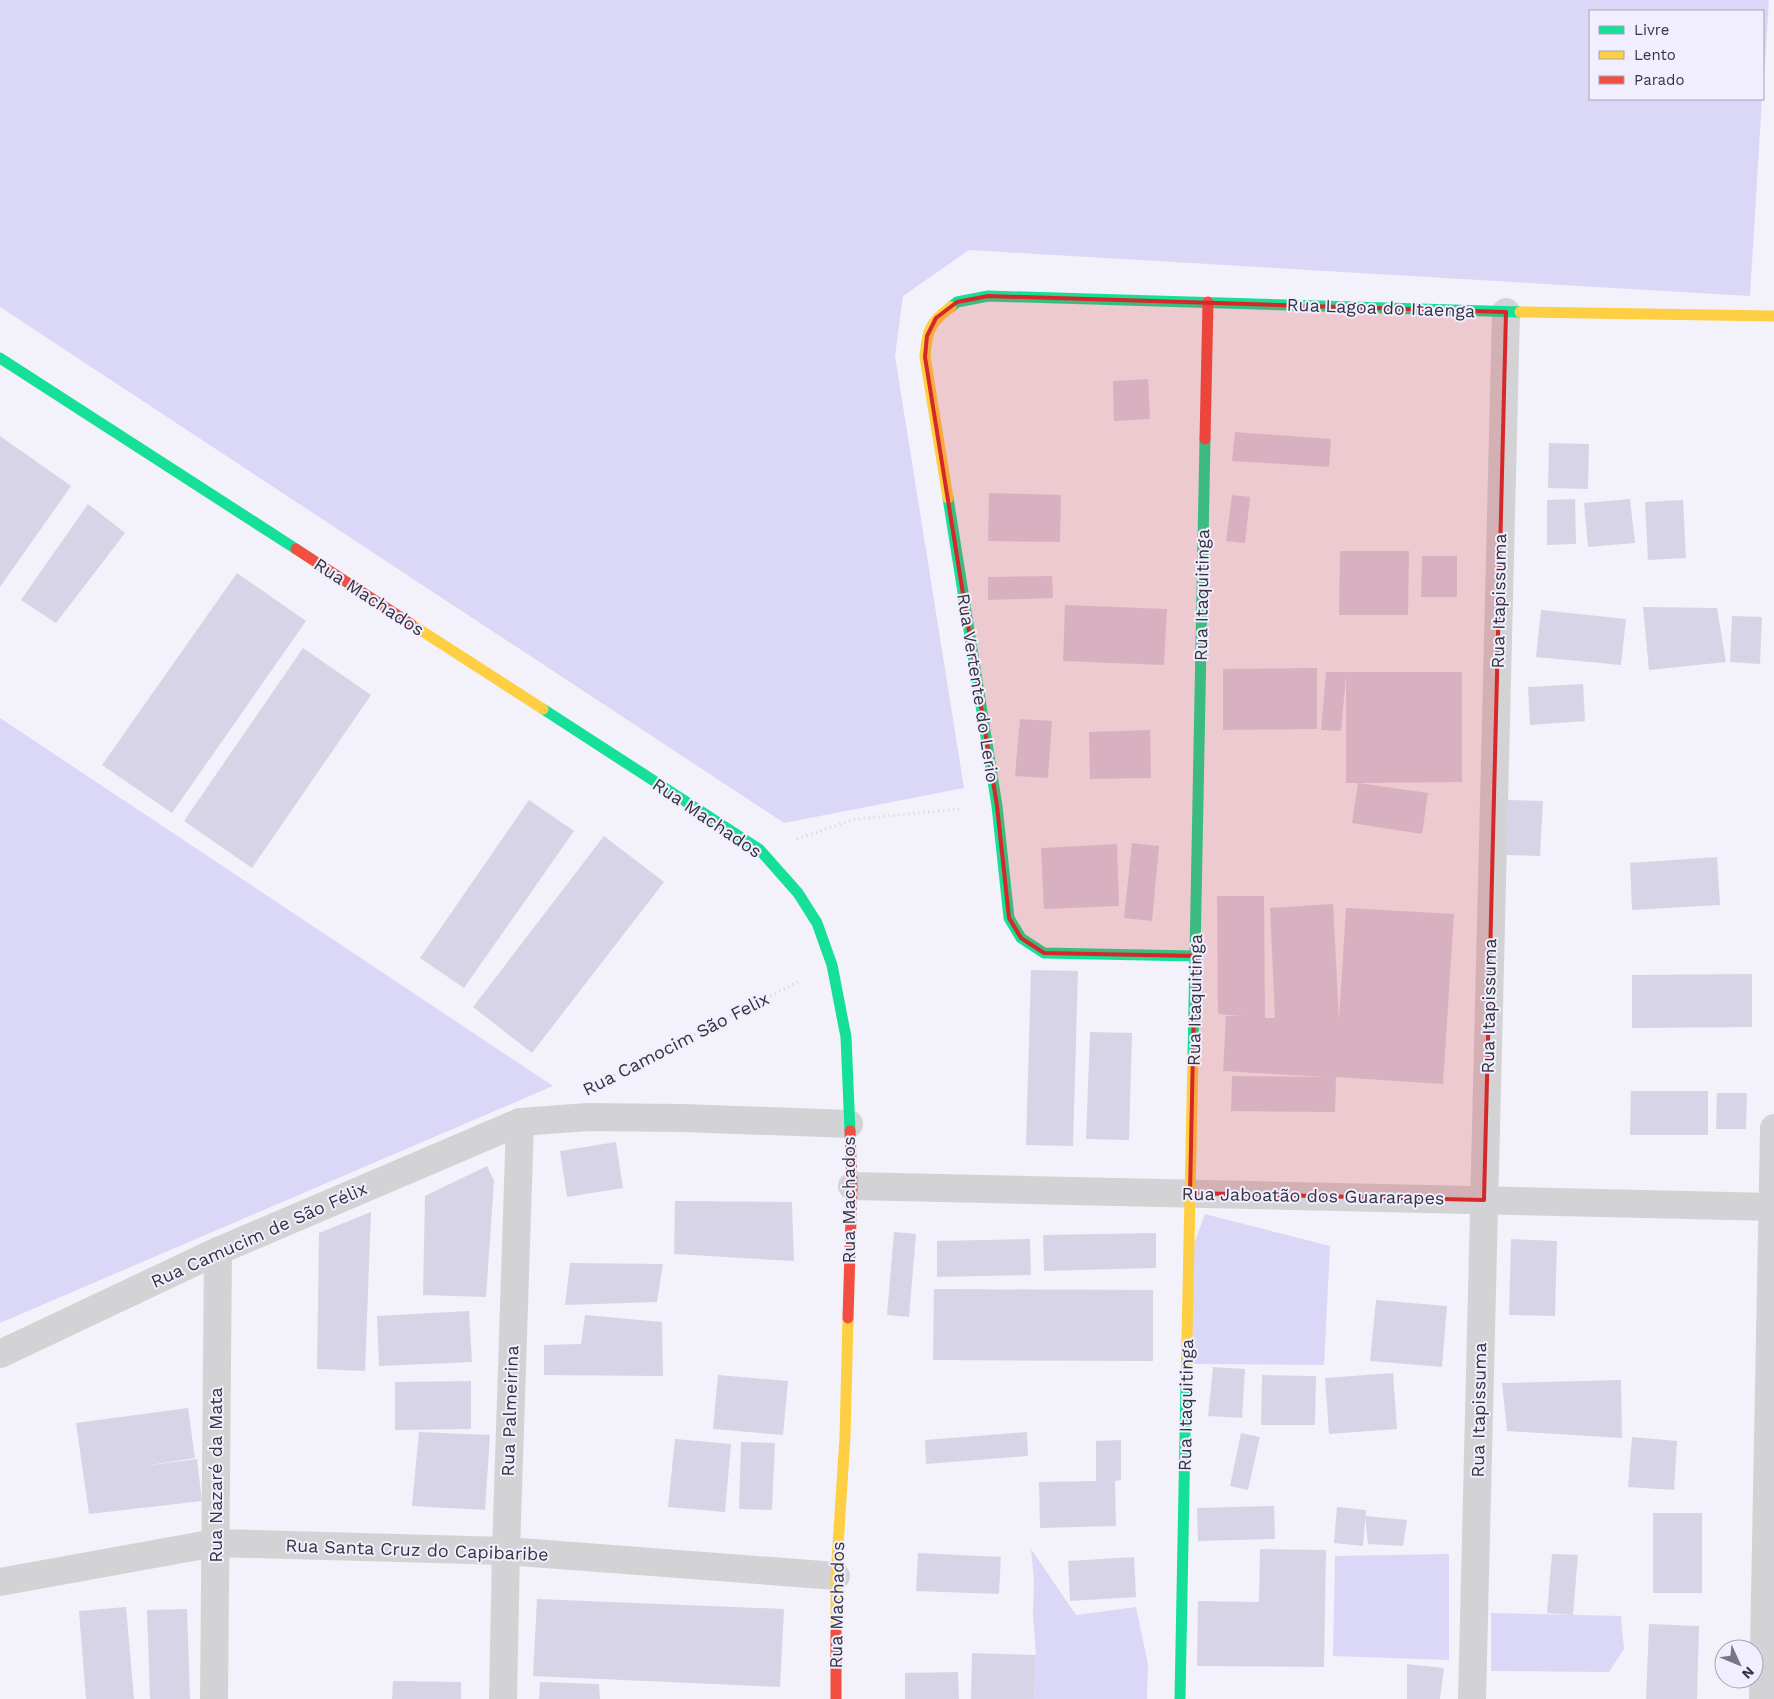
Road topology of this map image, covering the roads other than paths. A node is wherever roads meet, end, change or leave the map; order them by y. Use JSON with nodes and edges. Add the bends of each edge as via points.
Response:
{"nodes":[{"id":1,"x":988,"y":296,"type":"joint"},
{"id":2,"x":1208,"y":302,"type":"junction"},
{"id":3,"x":1506,"y":312,"type":"junction"},
{"id":4,"x":1774,"y":316,"type":"edge"},
{"id":5,"x":0,"y":358,"type":"edge"},
{"id":6,"x":1196,"y":956,"type":"junction"},
{"id":7,"x":520,"y":1122,"type":"junction"},
{"id":8,"x":849,"y":1124,"type":"junction"},
{"id":9,"x":1774,"y":1128,"type":"edge"},
{"id":10,"x":852,"y":1186,"type":"junction"},
{"id":11,"x":1190,"y":1193,"type":"junction"},
{"id":12,"x":1484,"y":1200,"type":"junction"},
{"id":13,"x":1773,"y":1207,"type":"edge"},
{"id":14,"x":218,"y":1251,"type":"junction"},
{"id":15,"x":0,"y":1354,"type":"edge"},
{"id":16,"x":216,"y":1543,"type":"junction"},
{"id":17,"x":506,"y":1551,"type":"junction"},
{"id":18,"x":836,"y":1576,"type":"junction"},
{"id":19,"x":0,"y":1582,"type":"edge"},
{"id":20,"x":214,"y":1699,"type":"edge"},
{"id":21,"x":503,"y":1699,"type":"edge"},
{"id":22,"x":836,"y":1699,"type":"edge"},
{"id":23,"x":1180,"y":1699,"type":"edge"},
{"id":24,"x":1472,"y":1699,"type":"edge"},
{"id":25,"x":1763,"y":1699,"type":"edge"}],
"edges":[{"from":1,"to":2,"type":"street","name":"Rua Lagoa do Itaenga"},
{"from":1,"to":6,"type":"street","name":"Rua Vertente do Lerio","via":[[957,302],[936,318],[927,336],[925,357],[998,806],[1009,918],[1021,938],[1044,953]]},
{"from":2,"to":3,"type":"street","name":"Rua Lagoa do Itaenga"},
{"from":2,"to":6,"type":"street","name":"Rua Itaquitinga"},
{"from":3,"to":4,"type":"street","name":"Rua Lagoa do Itaenga"},
{"from":3,"to":12,"type":"street","name":"Rua Itapissuma"},
{"from":5,"to":8,"type":"street","name":"Rua Machados","via":[[758,850],[798,893],[817,923],[832,965],[846,1037]]},
{"from":6,"to":11,"type":"street","name":"Rua Itaquitinga"},
{"from":7,"to":8,"type":"street","name":"Rua Camucim de São Félix","via":[[588,1117]]},
{"from":7,"to":14,"type":"street","name":"Rua Camucim de São Félix"},
{"from":7,"to":17,"type":"street","name":"Rua Palmeirina"},
{"from":8,"to":10,"type":"street","name":"Rua Machados"},
{"from":9,"to":13,"type":"street"},
{"from":10,"to":11,"type":"street","name":"Rua Jaboatão dos Guararapes"},
{"from":10,"to":18,"type":"street","name":"Rua Machados","via":[[845,1437]]},
{"from":11,"to":12,"type":"street","name":"Rua Jaboatão dos Guararapes"},
{"from":11,"to":23,"type":"street","name":"Rua Itaquitinga"},
{"from":12,"to":13,"type":"street","name":"Rua Jaboatão dos Guararapes"},
{"from":12,"to":24,"type":"street","name":"Rua Itapissuma"},
{"from":13,"to":25,"type":"street"},
{"from":14,"to":15,"type":"street","name":"Rua Camucim de São Félix"},
{"from":14,"to":16,"type":"street","name":"Rua Nazaré da Mata"},
{"from":16,"to":17,"type":"street","name":"Rua Santa Cruz do Capibaribe"},
{"from":16,"to":19,"type":"street","name":"Rua Santa Cruz do Capibaribe"},
{"from":16,"to":20,"type":"street","name":"Rua Nazaré da Mata"},
{"from":17,"to":18,"type":"street","name":"Rua Santa Cruz do Capibaribe"},
{"from":17,"to":21,"type":"street","name":"Rua Palmeirina"},
{"from":18,"to":22,"type":"street","name":"Rua Machados"}]}
